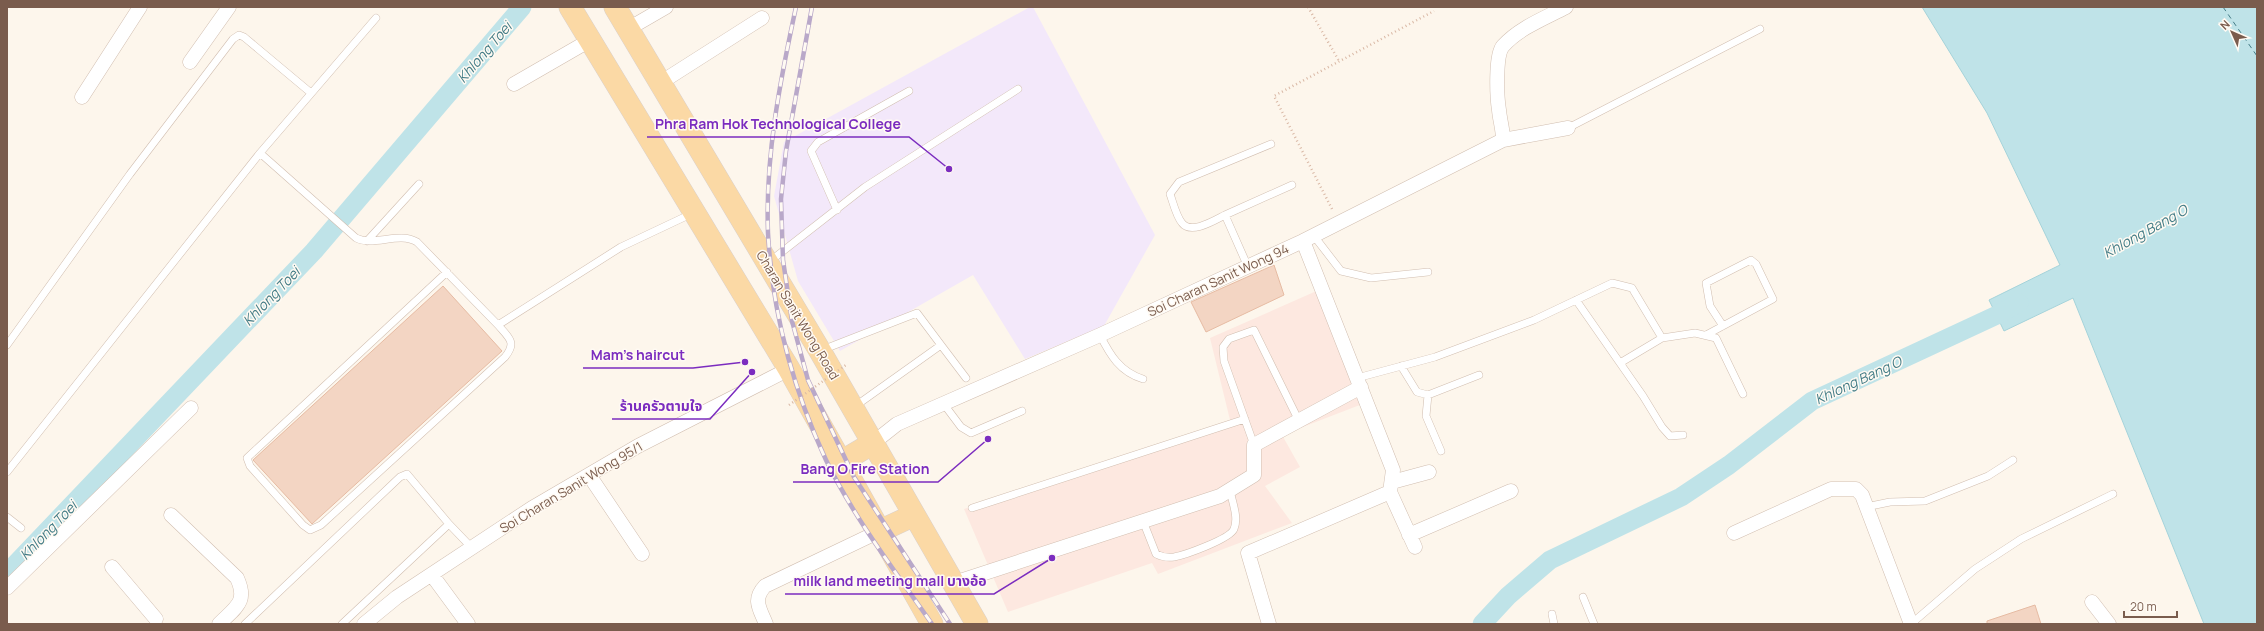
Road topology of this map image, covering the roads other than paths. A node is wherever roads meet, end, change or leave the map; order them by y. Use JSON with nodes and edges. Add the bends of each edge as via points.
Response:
{"nodes":[{"id":1,"x":140,"y":7,"type":"edge"},
{"id":2,"x":229,"y":7,"type":"edge"},
{"id":3,"x":570,"y":7,"type":"edge"},
{"id":4,"x":615,"y":7,"type":"edge"},
{"id":5,"x":666,"y":7,"type":"edge"},
{"id":6,"x":1566,"y":7,"type":"edge"},
{"id":7,"x":376,"y":18,"type":"dead end"},
{"id":8,"x":762,"y":18,"type":"dead end"},
{"id":9,"x":1760,"y":28,"type":"dead end"},
{"id":10,"x":628,"y":29,"type":"junction"},
{"id":11,"x":592,"y":39,"type":"junction"},
{"id":12,"x":190,"y":62,"type":"dead end"},
{"id":13,"x":660,"y":83,"type":"junction"},
{"id":14,"x":514,"y":84,"type":"dead end"},
{"id":15,"x":1018,"y":89,"type":"dead end"},
{"id":16,"x":909,"y":91,"type":"dead end"},
{"id":17,"x":311,"y":93,"type":"junction"},
{"id":18,"x":82,"y":96,"type":"dead end"},
{"id":19,"x":1568,"y":128,"type":"joint"},
{"id":20,"x":1503,"y":140,"type":"junction"},
{"id":21,"x":1271,"y":144,"type":"dead end"},
{"id":22,"x":260,"y":153,"type":"junction"},
{"id":23,"x":419,"y":184,"type":"dead end"},
{"id":24,"x":1292,"y":184,"type":"dead end"},
{"id":25,"x":837,"y":210,"type":"junction"},
{"id":26,"x":694,"y":212,"type":"junction"},
{"id":27,"x":1225,"y":215,"type":"junction"},
{"id":28,"x":1309,"y":239,"type":"junction"},
{"id":29,"x":367,"y":241,"type":"junction"},
{"id":30,"x":767,"y":263,"type":"junction"},
{"id":31,"x":1248,"y":267,"type":"junction"},
{"id":32,"x":447,"y":272,"type":"junction"},
{"id":33,"x":1428,"y":272,"type":"dead end"},
{"id":34,"x":1576,"y":300,"type":"junction"},
{"id":35,"x":498,"y":325,"type":"junction"},
{"id":36,"x":1723,"y":326,"type":"junction"},
{"id":37,"x":1100,"y":335,"type":"junction"},
{"id":38,"x":1706,"y":335,"type":"junction"},
{"id":39,"x":1662,"y":338,"type":"junction"},
{"id":40,"x":7,"y":345,"type":"edge"},
{"id":41,"x":941,"y":345,"type":"junction"},
{"id":42,"x":820,"y":351,"type":"junction"},
{"id":43,"x":1620,"y":364,"type":"junction"},
{"id":44,"x":1401,"y":366,"type":"junction"},
{"id":45,"x":789,"y":369,"type":"junction"},
{"id":46,"x":1479,"y":375,"type":"dead end"},
{"id":47,"x":966,"y":378,"type":"dead end"},
{"id":48,"x":1142,"y":378,"type":"dead end"},
{"id":49,"x":1359,"y":382,"type":"junction"},
{"id":50,"x":1743,"y":394,"type":"dead end"},
{"id":51,"x":1428,"y":395,"type":"junction"},
{"id":52,"x":943,"y":403,"type":"junction"},
{"id":53,"x":191,"y":408,"type":"dead end"},
{"id":54,"x":852,"y":408,"type":"junction"},
{"id":55,"x":1022,"y":411,"type":"dead end"},
{"id":56,"x":1245,"y":419,"type":"junction"},
{"id":57,"x":1298,"y":419,"type":"junction"},
{"id":58,"x":1683,"y":435,"type":"dead end"},
{"id":59,"x":873,"y":443,"type":"junction"},
{"id":60,"x":1254,"y":445,"type":"junction"},
{"id":61,"x":1441,"y":451,"type":"dead end"},
{"id":62,"x":2013,"y":460,"type":"dead end"},
{"id":63,"x":841,"y":462,"type":"junction"},
{"id":64,"x":7,"y":472,"type":"edge"},
{"id":65,"x":1429,"y":472,"type":"dead end"},
{"id":66,"x":589,"y":475,"type":"junction"},
{"id":67,"x":1391,"y":487,"type":"junction"},
{"id":68,"x":1230,"y":490,"type":"junction"},
{"id":69,"x":1511,"y":491,"type":"dead end"},
{"id":70,"x":2113,"y":494,"type":"dead end"},
{"id":71,"x":1866,"y":507,"type":"junction"},
{"id":72,"x":972,"y":508,"type":"dead end"},
{"id":73,"x":914,"y":514,"type":"junction"},
{"id":74,"x":171,"y":516,"type":"dead end"},
{"id":75,"x":7,"y":517,"type":"edge"},
{"id":76,"x":1143,"y":521,"type":"junction"},
{"id":77,"x":449,"y":524,"type":"junction"},
{"id":78,"x":21,"y":528,"type":"dead end"},
{"id":79,"x":880,"y":531,"type":"junction"},
{"id":80,"x":1734,"y":533,"type":"dead end"},
{"id":81,"x":472,"y":548,"type":"junction"},
{"id":82,"x":642,"y":554,"type":"dead end"},
{"id":83,"x":112,"y":567,"type":"dead end"},
{"id":84,"x":432,"y":575,"type":"junction"},
{"id":85,"x":954,"y":583,"type":"junction"},
{"id":86,"x":7,"y":588,"type":"edge"},
{"id":87,"x":1584,"y":597,"type":"dead end"},
{"id":88,"x":2092,"y":602,"type":"dead end"},
{"id":89,"x":1552,"y":614,"type":"dead end"},
{"id":90,"x":156,"y":622,"type":"edge"},
{"id":91,"x":219,"y":624,"type":"edge"},
{"id":92,"x":245,"y":624,"type":"edge"},
{"id":93,"x":342,"y":624,"type":"edge"},
{"id":94,"x":364,"y":624,"type":"edge"},
{"id":95,"x":468,"y":624,"type":"edge"},
{"id":96,"x":766,"y":624,"type":"edge"},
{"id":97,"x":932,"y":624,"type":"edge"},
{"id":98,"x":977,"y":624,"type":"edge"},
{"id":99,"x":1269,"y":624,"type":"edge"},
{"id":100,"x":1554,"y":624,"type":"edge"},
{"id":101,"x":1594,"y":624,"type":"edge"},
{"id":102,"x":1911,"y":624,"type":"edge"},
{"id":103,"x":2110,"y":624,"type":"edge"}],
"edges":[{"from":1,"to":18,"type":"street"},
{"from":2,"to":12,"type":"street"},
{"from":3,"to":11,"type":"main road"},
{"from":4,"to":10,"type":"main road","name":"Charan Sanit Wong Road"},
{"from":5,"to":10,"type":"street"},
{"from":6,"to":20,"type":"street","via":[[1524,29],[1502,47],[1498,66]]},
{"from":7,"to":17,"type":"lane"},
{"from":8,"to":13,"type":"street"},
{"from":9,"to":19,"type":"lane"},
{"from":10,"to":13,"type":"main road","name":"Charan Sanit Wong Road"},
{"from":11,"to":14,"type":"street"},
{"from":11,"to":26,"type":"main road"},
{"from":13,"to":30,"type":"main road","name":"Charan Sanit Wong Road"},
{"from":15,"to":25,"type":"lane","via":[[865,187]]},
{"from":16,"to":25,"type":"lane","via":[[818,142],[811,151]]},
{"from":17,"to":22,"type":"lane"},
{"from":17,"to":40,"type":"lane","via":[[244,37],[233,39],[130,174]]},
{"from":19,"to":20,"type":"street","name":"Soi Charan Sanit Wong 94"},
{"from":20,"to":28,"type":"street","name":"Soi Charan Sanit Wong 94"},
{"from":21,"to":27,"type":"lane","via":[[1180,182],[1170,194],[1182,223],[1187,226],[1200,227]]},
{"from":22,"to":29,"type":"lane","via":[[356,238]]},
{"from":22,"to":64,"type":"lane"},
{"from":23,"to":29,"type":"lane"},
{"from":24,"to":27,"type":"lane"},
{"from":25,"to":30,"type":"lane"},
{"from":26,"to":35,"type":"lane","via":[[621,247]]},
{"from":26,"to":45,"type":"main road"},
{"from":27,"to":31,"type":"lane"},
{"from":28,"to":31,"type":"street","name":"Soi Charan Sanit Wong 94"},
{"from":28,"to":33,"type":"lane","via":[[1341,271],[1371,278]]},
{"from":28,"to":49,"type":"street"},
{"from":29,"to":32,"type":"lane","via":[[402,238],[413,240]]},
{"from":30,"to":42,"type":"main road","name":"Charan Sanit Wong Road"},
{"from":31,"to":37,"type":"street","name":"Soi Charan Sanit Wong 94"},
{"from":32,"to":35,"type":"lane"},
{"from":32,"to":35,"type":"lane","via":[[247,458],[250,466],[303,525],[310,530],[321,525],[505,357],[511,348],[511,342]]},
{"from":34,"to":39,"type":"lane","via":[[1612,283],[1632,288]]},
{"from":34,"to":43,"type":"lane"},
{"from":34,"to":44,"type":"lane","via":[[1534,320],[1435,357]]},
{"from":36,"to":36,"type":"lane","via":[[1710,306],[1706,283],[1751,260],[1756,264],[1773,299]]},
{"from":36,"to":38,"type":"lane"},
{"from":37,"to":48,"type":"lane","via":[[1111,357],[1131,375]]},
{"from":37,"to":52,"type":"street","name":"Soi Charan Sanit Wong 94"},
{"from":38,"to":39,"type":"lane","via":[[1695,332]]},
{"from":38,"to":50,"type":"lane","via":[[1716,338]]},
{"from":39,"to":43,"type":"lane"},
{"from":41,"to":42,"type":"lane","via":[[917,313]]},
{"from":41,"to":47,"type":"lane"},
{"from":41,"to":54,"type":"lane"},
{"from":42,"to":54,"type":"main road","name":"Charan Sanit Wong Road"},
{"from":43,"to":58,"type":"lane","via":[[1662,427],[1670,436]]},
{"from":44,"to":49,"type":"lane"},
{"from":44,"to":51,"type":"lane","via":[[1417,392]]},
{"from":45,"to":63,"type":"main road"},
{"from":45,"to":66,"type":"street","name":"Soi Charan Sanit Wong 95/1","via":[[638,446]]},
{"from":46,"to":51,"type":"lane"},
{"from":49,"to":57,"type":"street"},
{"from":49,"to":67,"type":"street","via":[[1393,470]]},
{"from":51,"to":61,"type":"lane","via":[[1426,416]]},
{"from":52,"to":55,"type":"lane","via":[[961,427],[971,433]]},
{"from":52,"to":59,"type":"street","name":"Soi Charan Sanit Wong 94","via":[[890,428]]},
{"from":53,"to":86,"type":"street"},
{"from":54,"to":59,"type":"main road","name":"Charan Sanit Wong Road"},
{"from":56,"to":57,"type":"lane","via":[[1224,361],[1223,347],[1229,339],[1254,330]]},
{"from":56,"to":60,"type":"lane"},
{"from":56,"to":72,"type":"lane"},
{"from":57,"to":60,"type":"street"},
{"from":59,"to":63,"type":"main road"},
{"from":59,"to":73,"type":"main road","name":"Charan Sanit Wong Road"},
{"from":60,"to":68,"type":"street","via":[[1254,474]]},
{"from":62,"to":71,"type":"lane","via":[[1988,476],[1925,501],[1890,502]]},
{"from":63,"to":79,"type":"main road"},
{"from":65,"to":67,"type":"street"},
{"from":66,"to":81,"type":"street","name":"Soi Charan Sanit Wong 95/1","via":[[532,508]]},
{"from":66,"to":82,"type":"street"},
{"from":67,"to":69,"type":"street","via":[[1412,541]]},
{"from":67,"to":99,"type":"street","via":[[1248,553]]},
{"from":68,"to":76,"type":"street","via":[[1220,496]]},
{"from":68,"to":76,"type":"lane","via":[[1236,520],[1233,530],[1223,539],[1175,557],[1164,558],[1156,554]]},
{"from":70,"to":102,"type":"lane","via":[[2021,539],[1975,569]]},
{"from":71,"to":80,"type":"street","via":[[1862,495],[1856,489],[1830,489]]},
{"from":71,"to":102,"type":"street"},
{"from":73,"to":79,"type":"main road"},
{"from":73,"to":85,"type":"main road","name":"Charan Sanit Wong Road"},
{"from":74,"to":91,"type":"street","via":[[237,578],[242,589],[240,602]]},
{"from":75,"to":78,"type":"lane"},
{"from":76,"to":85,"type":"street"},
{"from":77,"to":81,"type":"lane"},
{"from":77,"to":92,"type":"lane","via":[[407,474],[400,477]]},
{"from":77,"to":93,"type":"lane"},
{"from":79,"to":96,"type":"street","via":[[765,586],[758,593],[757,602]]},
{"from":79,"to":97,"type":"main road"},
{"from":81,"to":84,"type":"street","name":"Soi Charan Sanit Wong 95/1"},
{"from":83,"to":90,"type":"street"},
{"from":84,"to":94,"type":"street","name":"Soi Charan Sanit Wong 95/1","via":[[397,597]]},
{"from":84,"to":95,"type":"street"},
{"from":85,"to":98,"type":"main road","name":"Charan Sanit Wong Road"},
{"from":87,"to":101,"type":"lane"},
{"from":88,"to":103,"type":"street"},
{"from":89,"to":100,"type":"lane"}]}
